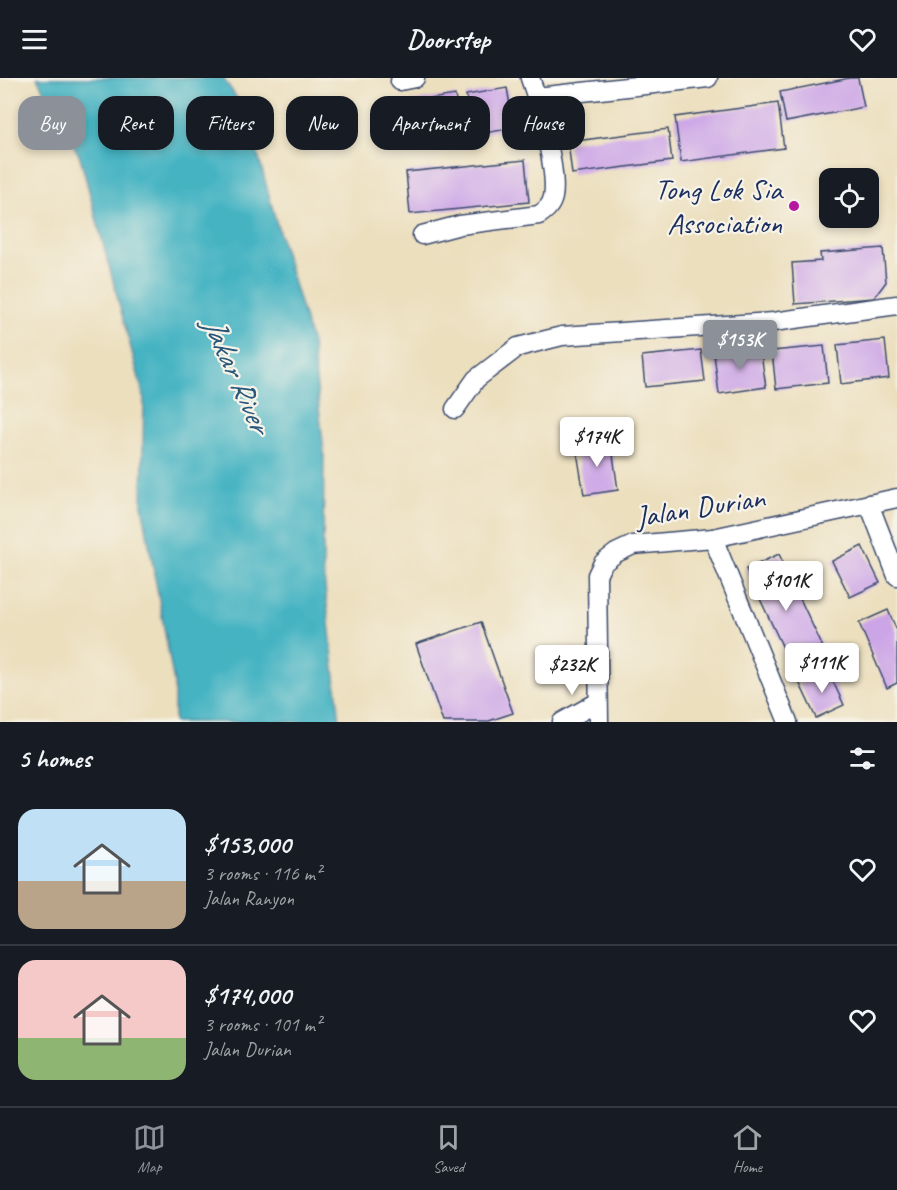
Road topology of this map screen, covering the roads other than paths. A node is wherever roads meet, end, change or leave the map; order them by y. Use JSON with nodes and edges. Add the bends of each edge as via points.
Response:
{"nodes":[{"id":1,"x":530,"y":78,"type":"edge"},
{"id":2,"x":708,"y":78,"type":"edge"},
{"id":3,"x":537,"y":96,"type":"edge"},
{"id":4,"x":546,"y":96,"type":"edge"},
{"id":5,"x":548,"y":150,"type":"edge"},
{"id":6,"x":422,"y":235,"type":"dead end"},
{"id":7,"x":897,"y":306,"type":"edge"},
{"id":8,"x":455,"y":409,"type":"dead end"},
{"id":9,"x":897,"y":498,"type":"edge"},
{"id":10,"x":869,"y":504,"type":"junction"},
{"id":11,"x":713,"y":538,"type":"junction"},
{"id":12,"x":897,"y":576,"type":"edge"},
{"id":13,"x":598,"y":702,"type":"junction"},
{"id":14,"x":562,"y":722,"type":"edge"},
{"id":15,"x":599,"y":722,"type":"edge"},
{"id":16,"x":788,"y":722,"type":"edge"}],
"edges":[{"from":1,"to":3,"type":"street"},
{"from":2,"to":4,"type":"street"},
{"from":5,"to":6,"type":"street","via":[[554,180],[548,209],[539,215],[460,225]]},
{"from":7,"to":8,"type":"street","via":[[773,322],[562,336],[518,347],[476,380]]},
{"from":9,"to":10,"type":"street","name":"Jalan Durian"},
{"from":10,"to":11,"type":"street","name":"Jalan Durian"},
{"from":10,"to":12,"type":"street"},
{"from":11,"to":13,"type":"street","name":"Jalan Durian","via":[[633,545],[603,563],[597,575]]},
{"from":11,"to":16,"type":"street"},
{"from":13,"to":14,"type":"street"},
{"from":13,"to":15,"type":"street","name":"Jalan Durian"}]}
